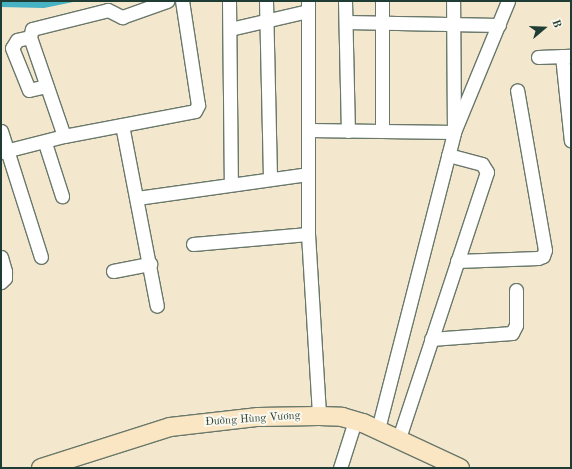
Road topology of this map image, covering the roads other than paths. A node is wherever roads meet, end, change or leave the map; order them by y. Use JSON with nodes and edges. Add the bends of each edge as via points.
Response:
{"nodes":[{"id":1,"x":167,"y":1,"type":"edge"},
{"id":2,"x":182,"y":1,"type":"edge"},
{"id":3,"x":229,"y":1,"type":"edge"},
{"id":4,"x":266,"y":1,"type":"edge"},
{"id":5,"x":345,"y":1,"type":"edge"},
{"id":6,"x":382,"y":1,"type":"edge"},
{"id":7,"x":453,"y":1,"type":"edge"},
{"id":8,"x":508,"y":1,"type":"edge"},
{"id":9,"x":308,"y":6,"type":"edge"},
{"id":10,"x":266,"y":21,"type":"junction"},
{"id":11,"x":346,"y":22,"type":"junction"},
{"id":12,"x":382,"y":22,"type":"junction"},
{"id":13,"x":453,"y":25,"type":"junction"},
{"id":14,"x":499,"y":25,"type":"junction"},
{"id":15,"x":230,"y":29,"type":"junction"},
{"id":16,"x":30,"y":37,"type":"junction"},
{"id":17,"x":566,"y":56,"type":"edge"},
{"id":18,"x":538,"y":57,"type":"dead end"},
{"id":19,"x":47,"y":86,"type":"junction"},
{"id":20,"x":517,"y":90,"type":"dead end"},
{"id":21,"x":122,"y":125,"type":"junction"},
{"id":22,"x":309,"y":130,"type":"junction"},
{"id":23,"x":1,"y":131,"type":"edge"},
{"id":24,"x":348,"y":131,"type":"junction"},
{"id":25,"x":382,"y":131,"type":"junction"},
{"id":26,"x":454,"y":132,"type":"junction"},
{"id":27,"x":64,"y":136,"type":"junction"},
{"id":28,"x":571,"y":141,"type":"edge"},
{"id":29,"x":45,"y":143,"type":"junction"},
{"id":30,"x":4,"y":152,"type":"edge"},
{"id":31,"x":448,"y":155,"type":"junction"},
{"id":32,"x":307,"y":174,"type":"junction"},
{"id":33,"x":270,"y":178,"type":"junction"},
{"id":34,"x":231,"y":184,"type":"junction"},
{"id":35,"x":62,"y":196,"type":"dead end"},
{"id":36,"x":136,"y":198,"type":"junction"},
{"id":37,"x":308,"y":234,"type":"junction"},
{"id":38,"x":194,"y":244,"type":"dead end"},
{"id":39,"x":41,"y":257,"type":"dead end"},
{"id":40,"x":1,"y":258,"type":"edge"},
{"id":41,"x":458,"y":261,"type":"junction"},
{"id":42,"x":150,"y":264,"type":"junction"},
{"id":43,"x":112,"y":271,"type":"dead end"},
{"id":44,"x":1,"y":282,"type":"edge"},
{"id":45,"x":516,"y":290,"type":"dead end"},
{"id":46,"x":157,"y":306,"type":"dead end"},
{"id":47,"x":431,"y":339,"type":"junction"},
{"id":48,"x":319,"y":416,"type":"junction"},
{"id":49,"x":355,"y":420,"type":"junction"},
{"id":50,"x":378,"y":429,"type":"junction"},
{"id":51,"x":399,"y":438,"type":"junction"},
{"id":52,"x":41,"y":468,"type":"edge"},
{"id":53,"x":340,"y":468,"type":"edge"},
{"id":54,"x":460,"y":468,"type":"edge"}],
"edges":[{"from":1,"to":16,"type":"street","via":[[122,17],[108,10],[40,26],[32,30]]},
{"from":2,"to":21,"type":"street","via":[[197,108],[192,112]]},
{"from":3,"to":15,"type":"street"},
{"from":4,"to":10,"type":"street"},
{"from":5,"to":11,"type":"street"},
{"from":6,"to":12,"type":"street"},
{"from":7,"to":13,"type":"street"},
{"from":8,"to":14,"type":"street"},
{"from":9,"to":10,"type":"street"},
{"from":9,"to":22,"type":"street"},
{"from":10,"to":15,"type":"street"},
{"from":10,"to":33,"type":"street"},
{"from":11,"to":12,"type":"street"},
{"from":11,"to":24,"type":"street"},
{"from":12,"to":13,"type":"street"},
{"from":12,"to":25,"type":"street"},
{"from":13,"to":14,"type":"street"},
{"from":13,"to":26,"type":"street"},
{"from":14,"to":26,"type":"street"},
{"from":15,"to":34,"type":"street"},
{"from":16,"to":19,"type":"street"},
{"from":16,"to":19,"type":"street","via":[[17,40],[12,48],[29,90]]},
{"from":17,"to":18,"type":"street"},
{"from":17,"to":28,"type":"street"},
{"from":19,"to":27,"type":"street"},
{"from":20,"to":41,"type":"street","via":[[545,250],[543,256]]},
{"from":21,"to":27,"type":"street"},
{"from":21,"to":36,"type":"street"},
{"from":22,"to":24,"type":"street"},
{"from":22,"to":32,"type":"street"},
{"from":23,"to":30,"type":"street"},
{"from":24,"to":25,"type":"street"},
{"from":25,"to":26,"type":"street"},
{"from":26,"to":31,"type":"street"},
{"from":27,"to":29,"type":"street"},
{"from":29,"to":30,"type":"street"},
{"from":29,"to":35,"type":"street"},
{"from":30,"to":39,"type":"street"},
{"from":31,"to":41,"type":"street","via":[[482,164],[487,172]]},
{"from":31,"to":50,"type":"street"},
{"from":32,"to":33,"type":"street"},
{"from":32,"to":37,"type":"street"},
{"from":33,"to":34,"type":"street"},
{"from":34,"to":36,"type":"street"},
{"from":36,"to":42,"type":"street"},
{"from":37,"to":38,"type":"street"},
{"from":37,"to":48,"type":"street"},
{"from":40,"to":44,"type":"street","via":[[5,278]]},
{"from":41,"to":47,"type":"street"},
{"from":42,"to":43,"type":"street"},
{"from":42,"to":46,"type":"street"},
{"from":45,"to":47,"type":"street","via":[[516,325],[512,333]]},
{"from":47,"to":51,"type":"street"},
{"from":48,"to":49,"type":"street","name":"Đường Hùng Vương"},
{"from":48,"to":52,"type":"street","name":"Đường Hùng Vương","via":[[258,417],[170,427]]},
{"from":49,"to":50,"type":"street","name":"Đường Hùng Vương"},
{"from":49,"to":53,"type":"street"},
{"from":50,"to":51,"type":"street","name":"Đường Hùng Vương"},
{"from":51,"to":54,"type":"street","name":"Đường Hùng Vương"}]}
